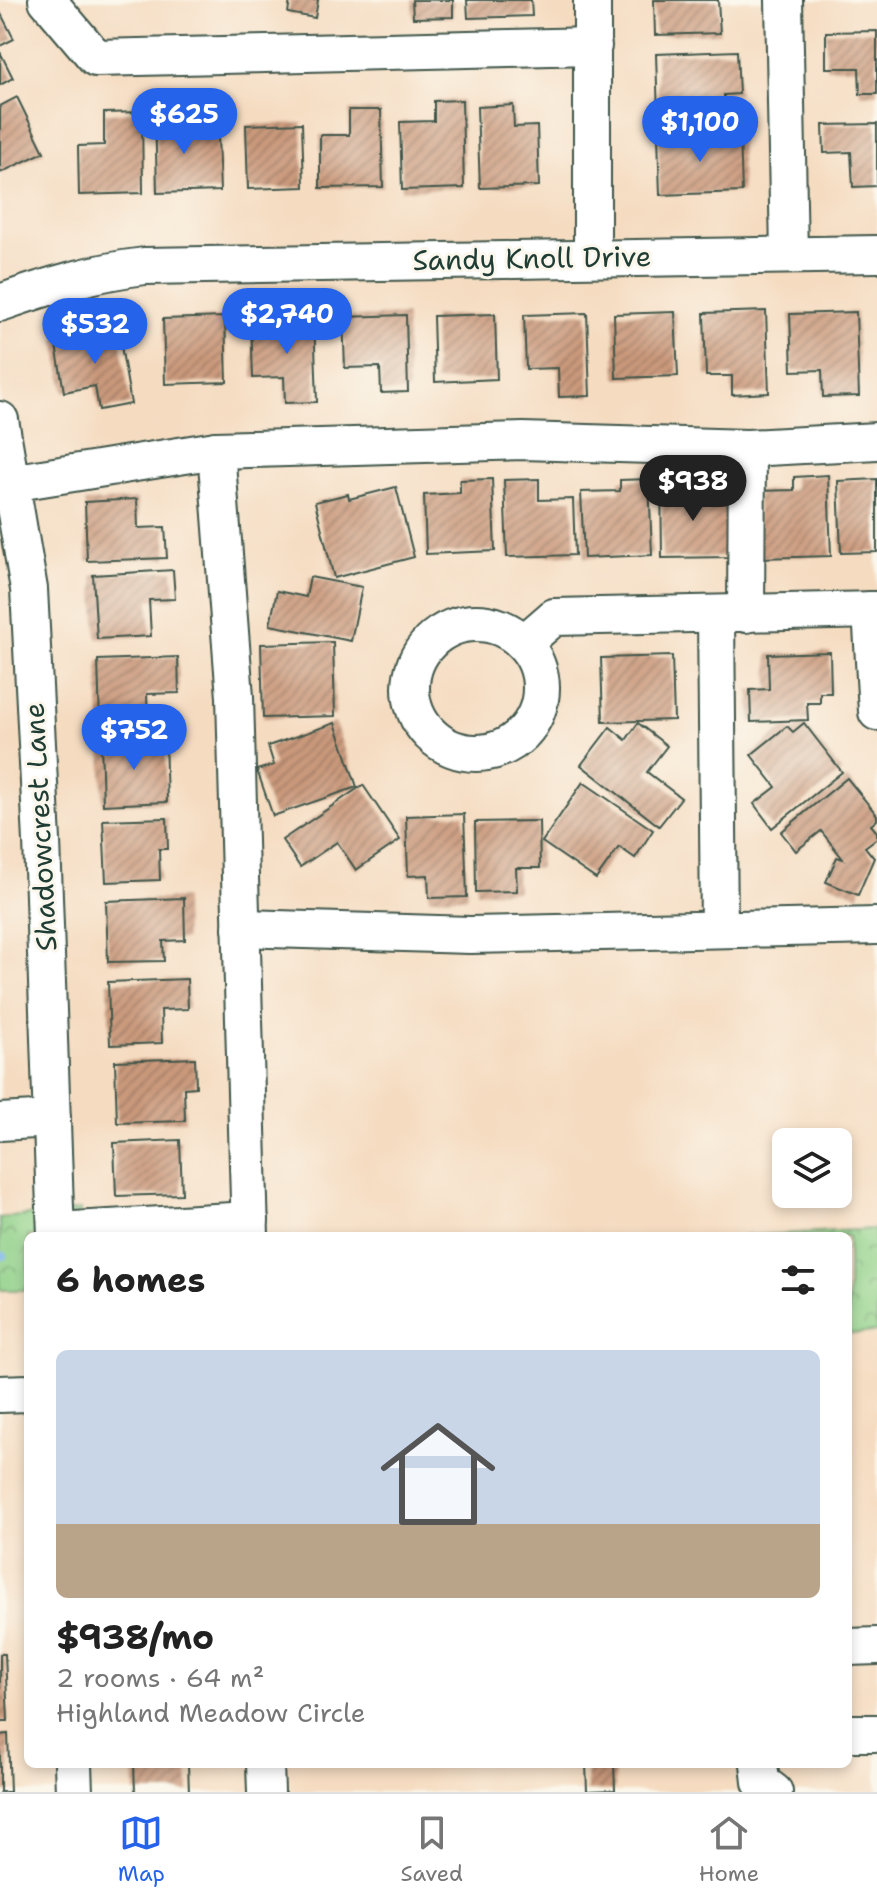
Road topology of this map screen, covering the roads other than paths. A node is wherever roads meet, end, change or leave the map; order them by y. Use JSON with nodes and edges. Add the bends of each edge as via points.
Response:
{"nodes":[{"id":1,"x":47,"y":0,"type":"edge"},
{"id":2,"x":592,"y":0,"type":"edge"},
{"id":3,"x":784,"y":0,"type":"edge"},
{"id":4,"x":593,"y":46,"type":"junction"},
{"id":5,"x":877,"y":254,"type":"edge"},
{"id":6,"x":789,"y":255,"type":"junction"},
{"id":7,"x":592,"y":257,"type":"junction"},
{"id":8,"x":0,"y":303,"type":"edge"},
{"id":9,"x":0,"y":420,"type":"edge"},
{"id":10,"x":877,"y":441,"type":"edge"},
{"id":11,"x":747,"y":448,"type":"junction"},
{"id":12,"x":216,"y":450,"type":"junction"},
{"id":13,"x":11,"y":483,"type":"junction"},
{"id":14,"x":874,"y":610,"type":"edge"},
{"id":15,"x":731,"y":614,"type":"junction"},
{"id":16,"x":524,"y":643,"type":"dead end"},
{"id":17,"x":877,"y":712,"type":"edge"},
{"id":18,"x":877,"y":926,"type":"edge"},
{"id":19,"x":241,"y":928,"type":"junction"},
{"id":20,"x":719,"y":929,"type":"junction"},
{"id":21,"x":52,"y":1119,"type":"junction"},
{"id":22,"x":0,"y":1122,"type":"edge"},
{"id":23,"x":250,"y":1228,"type":"edge"},
{"id":24,"x":56,"y":1232,"type":"edge"},
{"id":25,"x":95,"y":1232,"type":"edge"},
{"id":26,"x":24,"y":1393,"type":"edge"},
{"id":27,"x":0,"y":1394,"type":"edge"},
{"id":28,"x":877,"y":1646,"type":"edge"},
{"id":29,"x":852,"y":1647,"type":"edge"},
{"id":30,"x":852,"y":1733,"type":"edge"},
{"id":31,"x":877,"y":1733,"type":"edge"},
{"id":32,"x":73,"y":1768,"type":"edge"},
{"id":33,"x":265,"y":1768,"type":"edge"},
{"id":34,"x":759,"y":1768,"type":"edge"},
{"id":35,"x":74,"y":1792,"type":"edge"},
{"id":36,"x":266,"y":1792,"type":"edge"},
{"id":37,"x":774,"y":1792,"type":"edge"}],
"edges":[{"from":1,"to":4,"type":"street","via":[[96,58]]},
{"from":2,"to":4,"type":"street"},
{"from":3,"to":6,"type":"street"},
{"from":4,"to":7,"type":"street"},
{"from":5,"to":6,"type":"street","name":"Sandy Knoll Drive"},
{"from":6,"to":7,"type":"street","name":"Sandy Knoll Drive"},
{"from":7,"to":8,"type":"street","name":"Sandy Knoll Drive","via":[[145,266],[74,278]]},
{"from":9,"to":13,"type":"street","name":"Shadowcrest Lane"},
{"from":10,"to":11,"type":"street"},
{"from":11,"to":12,"type":"street","via":[[523,441]]},
{"from":11,"to":15,"type":"street"},
{"from":12,"to":13,"type":"street"},
{"from":12,"to":19,"type":"street","via":[[235,697]]},
{"from":13,"to":21,"type":"street","name":"Shadowcrest Lane","via":[[29,589]]},
{"from":14,"to":15,"type":"street"},
{"from":14,"to":17,"type":"street"},
{"from":15,"to":16,"type":"street","via":[[554,617]]},
{"from":15,"to":20,"type":"street"},
{"from":18,"to":20,"type":"street"},
{"from":19,"to":20,"type":"street","via":[[470,935]]},
{"from":19,"to":23,"type":"street"},
{"from":21,"to":22,"type":"street"},
{"from":21,"to":24,"type":"street","name":"Shadowcrest Lane"},
{"from":23,"to":25,"type":"street"},
{"from":26,"to":27,"type":"street"},
{"from":28,"to":29,"type":"street"},
{"from":30,"to":31,"type":"street"},
{"from":32,"to":35,"type":"street"},
{"from":33,"to":36,"type":"street"},
{"from":34,"to":37,"type":"street","via":[[761,1782]]}]}
